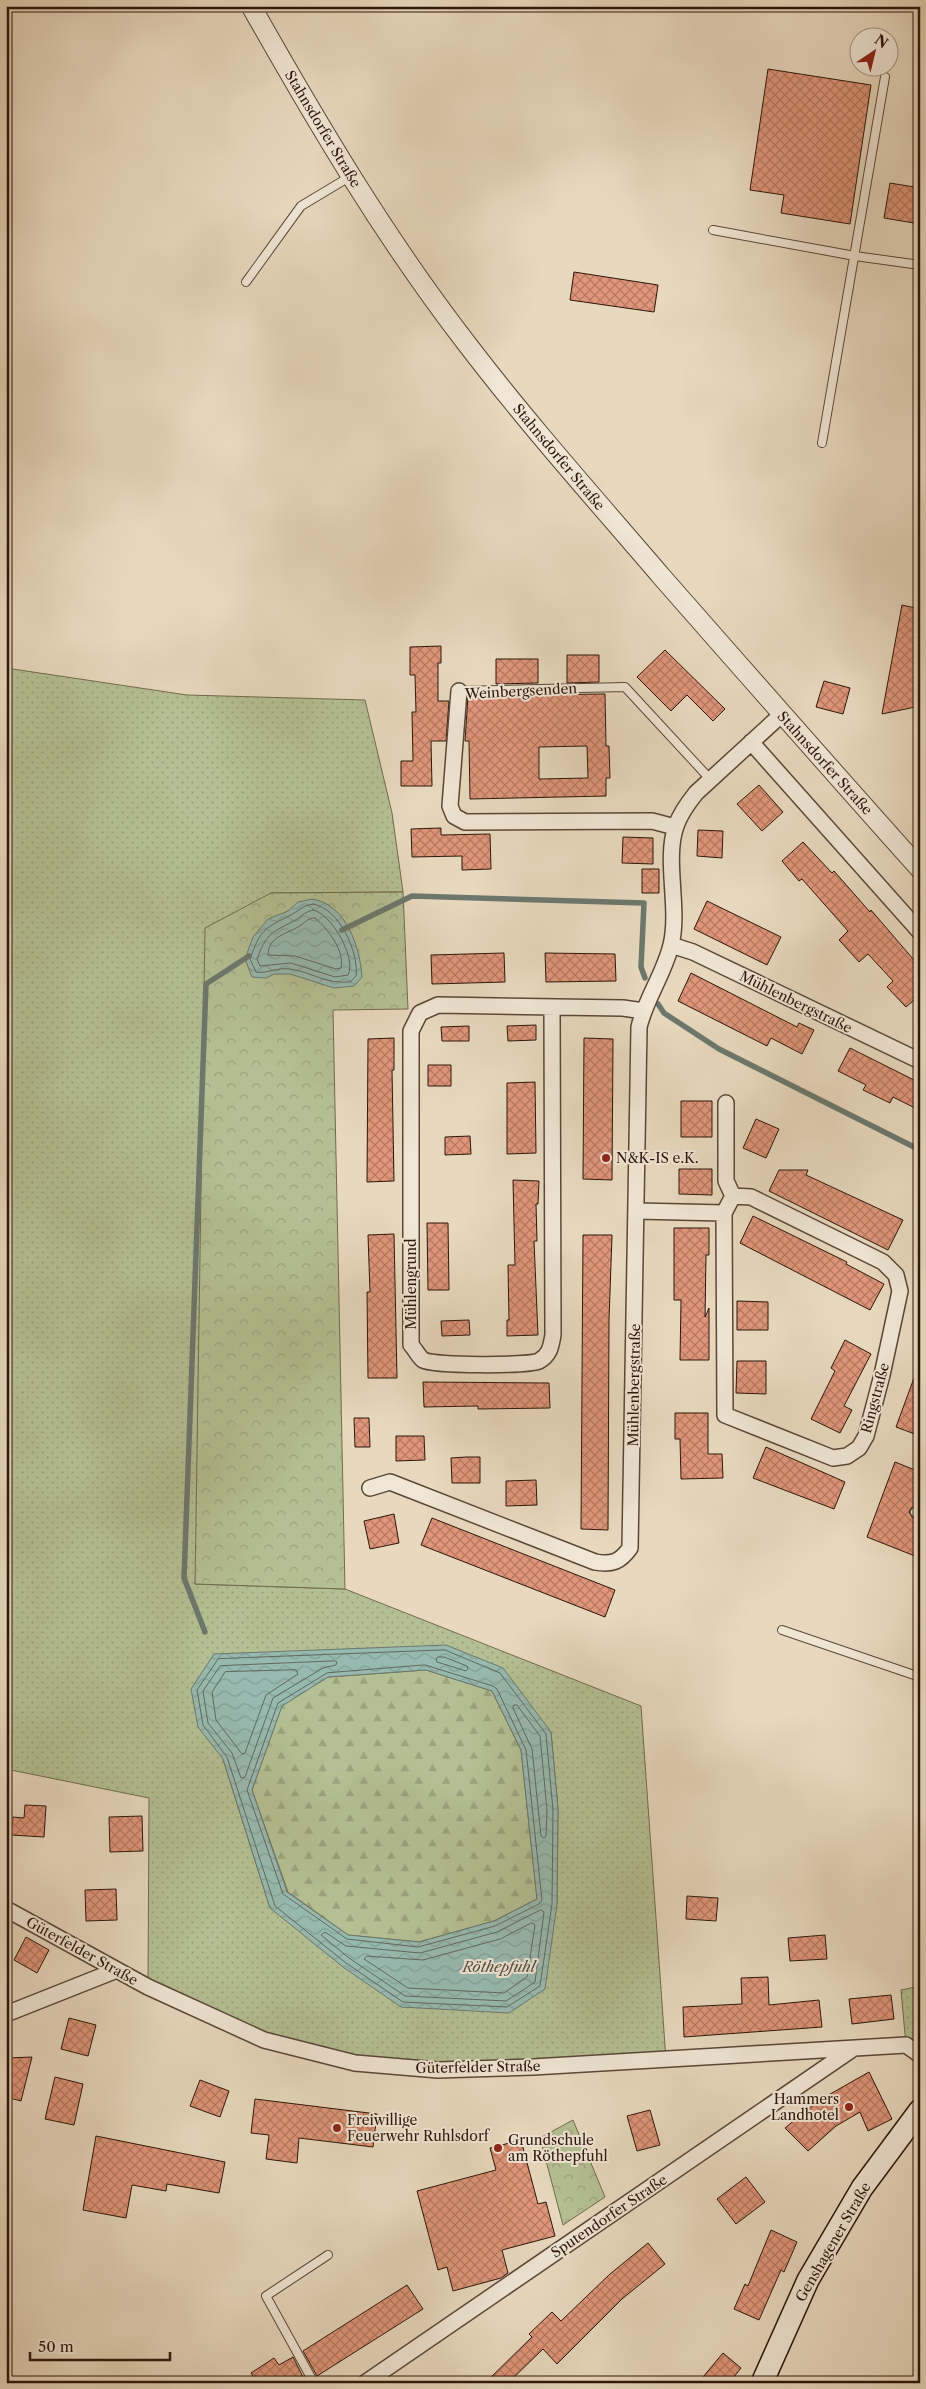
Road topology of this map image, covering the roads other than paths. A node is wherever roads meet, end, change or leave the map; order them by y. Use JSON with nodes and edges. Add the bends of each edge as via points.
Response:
{"nodes":[{"id":1,"x":251,"y":6,"type":"edge"},
{"id":2,"x":885,"y":78,"type":"edge"},
{"id":3,"x":351,"y":176,"type":"junction"},
{"id":4,"x":713,"y":230,"type":"dead end"},
{"id":5,"x":855,"y":256,"type":"junction"},
{"id":6,"x":920,"y":265,"type":"edge"},
{"id":7,"x":246,"y":282,"type":"dead end"},
{"id":8,"x":822,"y":443,"type":"dead end"},
{"id":9,"x":459,"y":691,"type":"joint"},
{"id":10,"x":781,"y":715,"type":"junction"},
{"id":11,"x":751,"y":742,"type":"junction"},
{"id":12,"x":710,"y":779,"type":"junction"},
{"id":13,"x":676,"y":827,"type":"junction"},
{"id":14,"x":920,"y":869,"type":"edge"},
{"id":15,"x":920,"y":932,"type":"edge"},
{"id":16,"x":671,"y":945,"type":"junction"},
{"id":17,"x":552,"y":1007,"type":"junction"},
{"id":18,"x":643,"y":1011,"type":"junction"},
{"id":19,"x":920,"y":1061,"type":"edge"},
{"id":20,"x":726,"y":1103,"type":"dead end"},
{"id":21,"x":733,"y":1196,"type":"junction"},
{"id":22,"x":636,"y":1211,"type":"junction"},
{"id":23,"x":724,"y":1213,"type":"junction"},
{"id":24,"x":370,"y":1488,"type":"dead end"},
{"id":25,"x":782,"y":1630,"type":"dead end"},
{"id":26,"x":920,"y":1677,"type":"edge"},
{"id":27,"x":6,"y":1909,"type":"edge"},
{"id":28,"x":118,"y":1970,"type":"junction"},
{"id":29,"x":6,"y":2014,"type":"edge"},
{"id":30,"x":852,"y":2049,"type":"junction"},
{"id":31,"x":920,"y":2055,"type":"edge"},
{"id":32,"x":919,"y":2111,"type":"edge"},
{"id":33,"x":328,"y":2255,"type":"dead end"},
{"id":34,"x":314,"y":2383,"type":"edge"},
{"id":35,"x":365,"y":2383,"type":"edge"},
{"id":36,"x":762,"y":2383,"type":"edge"}],
"edges":[{"from":1,"to":3,"type":"street","name":"Stahnsdorfer Straße"},
{"from":2,"to":5,"type":"lane"},
{"from":3,"to":7,"type":"lane","via":[[301,206]]},
{"from":3,"to":10,"type":"street","name":"Stahnsdorfer Straße","via":[[456,329],[527,420]]},
{"from":4,"to":5,"type":"lane"},
{"from":5,"to":6,"type":"lane"},
{"from":5,"to":8,"type":"lane"},
{"from":9,"to":12,"type":"lane","name":"Weinbergsenden","via":[[625,687]]},
{"from":9,"to":13,"type":"street","name":"Weinbergsenden","via":[[450,806],[454,816],[464,822],[652,821]]},
{"from":10,"to":11,"type":"street","name":"Mühlenbergstraße"},
{"from":10,"to":14,"type":"street","name":"Stahnsdorfer Straße"},
{"from":11,"to":12,"type":"street","name":"Mühlenbergstraße"},
{"from":11,"to":15,"type":"street"},
{"from":12,"to":13,"type":"street","name":"Mühlenbergstraße","via":[[684,808]]},
{"from":13,"to":16,"type":"street","name":"Mühlenbergstraße"},
{"from":16,"to":18,"type":"street","name":"Mühlenbergstraße"},
{"from":16,"to":19,"type":"street","name":"Mühlenbergstraße","via":[[693,952]]},
{"from":17,"to":17,"type":"street","name":"Mühlengrund","via":[[438,1005],[420,1013],[411,1031],[411,1345],[423,1360],[437,1364],[521,1364],[539,1361],[550,1352],[553,1335]]},
{"from":17,"to":18,"type":"street","name":"Mühlengrund"},
{"from":18,"to":22,"type":"street","name":"Mühlenbergstraße","via":[[639,1027]]},
{"from":20,"to":21,"type":"street","via":[[726,1181]]},
{"from":21,"to":23,"type":"street","name":"Ringstraße"},
{"from":21,"to":23,"type":"street","name":"Ringstraße","via":[[751,1197],[883,1262],[896,1275],[900,1291],[866,1436],[859,1448],[847,1456],[833,1458],[725,1414]]},
{"from":22,"to":23,"type":"street"},
{"from":22,"to":24,"type":"street","name":"Mühlenbergstraße","via":[[632,1537],[630,1548],[622,1559],[608,1565],[595,1562],[390,1482]]},
{"from":25,"to":26,"type":"lane"},
{"from":27,"to":28,"type":"street","name":"Güterfelder Straße"},
{"from":28,"to":29,"type":"street"},
{"from":28,"to":30,"type":"street","name":"Güterfelder Straße","via":[[264,2040],[355,2063],[438,2070]]},
{"from":30,"to":31,"type":"street","name":"Güterfelder Straße","via":[[906,2045]]},
{"from":30,"to":35,"type":"street","name":"Sputendorfer Straße"},
{"from":32,"to":36,"type":"main road","name":"Genshagener Straße","via":[[862,2188],[808,2280]]},
{"from":33,"to":34,"type":"lane","via":[[266,2296]]}]}
